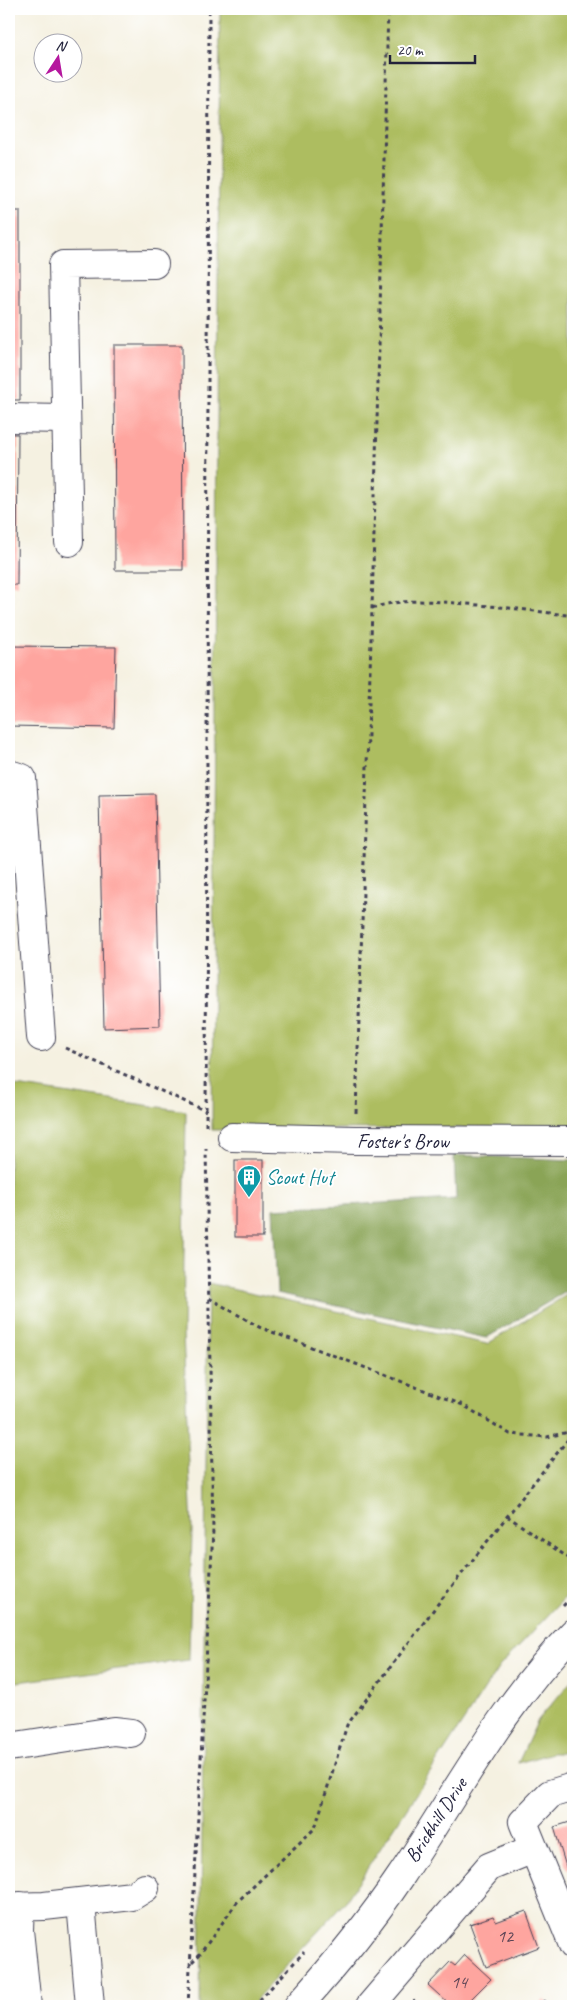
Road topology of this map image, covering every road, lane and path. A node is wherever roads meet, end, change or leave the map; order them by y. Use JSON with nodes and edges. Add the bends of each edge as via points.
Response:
{"nodes":[{"id":1,"x":209,"y":9,"type":"edge"},
{"id":2,"x":388,"y":9,"type":"edge"},
{"id":3,"x":154,"y":264,"type":"dead end"},
{"id":4,"x":9,"y":418,"type":"edge"},
{"id":5,"x":65,"y":420,"type":"junction"},
{"id":6,"x":69,"y":542,"type":"dead end"},
{"id":7,"x":372,"y":608,"type":"junction"},
{"id":8,"x":573,"y":616,"type":"edge"},
{"id":9,"x":9,"y":774,"type":"edge"},
{"id":10,"x":41,"y":1037,"type":"joint"},
{"id":11,"x":206,"y":1111,"type":"junction"},
{"id":12,"x":206,"y":1128,"type":"dead end"},
{"id":13,"x":232,"y":1137,"type":"dead end"},
{"id":14,"x":355,"y":1140,"type":"junction"},
{"id":15,"x":573,"y":1141,"type":"edge"},
{"id":16,"x":206,"y":1146,"type":"dead end"},
{"id":17,"x":209,"y":1297,"type":"junction"},
{"id":18,"x":573,"y":1432,"type":"edge"},
{"id":19,"x":507,"y":1516,"type":"junction"},
{"id":20,"x":573,"y":1561,"type":"edge"},
{"id":21,"x":573,"y":1633,"type":"edge"},
{"id":22,"x":131,"y":1733,"type":"dead end"},
{"id":23,"x":9,"y":1747,"type":"edge"},
{"id":24,"x":573,"y":1787,"type":"edge"},
{"id":25,"x":533,"y":1849,"type":"junction"},
{"id":26,"x":145,"y":1888,"type":"dead end"},
{"id":27,"x":81,"y":1902,"type":"junction"},
{"id":28,"x":14,"y":1906,"type":"edge"},
{"id":29,"x":573,"y":1945,"type":"edge"},
{"id":30,"x":192,"y":1962,"type":"dead end"},
{"id":31,"x":27,"y":2006,"type":"edge"},
{"id":32,"x":90,"y":2006,"type":"edge"},
{"id":33,"x":188,"y":2006,"type":"edge"},
{"id":34,"x":298,"y":2006,"type":"edge"},
{"id":35,"x":370,"y":2006,"type":"edge"}],
"edges":[{"from":1,"to":11,"type":"path"},
{"from":2,"to":7,"type":"path"},
{"from":3,"to":5,"type":"street","via":[[63,265]]},
{"from":4,"to":5,"type":"street"},
{"from":5,"to":6,"type":"street"},
{"from":7,"to":8,"type":"path","via":[[422,600],[523,608]]},
{"from":7,"to":14,"type":"path"},
{"from":9,"to":10,"type":"street","via":[[22,778]]},
{"from":10,"to":11,"type":"path"},
{"from":11,"to":12,"type":"path"},
{"from":13,"to":14,"type":"street","name":"Foster's Brow"},
{"from":14,"to":15,"type":"street","name":"Foster's Brow"},
{"from":16,"to":17,"type":"path"},
{"from":17,"to":18,"type":"path","via":[[259,1327],[463,1405],[510,1434],[547,1437]]},
{"from":17,"to":33,"type":"path","via":[[213,1530]]},
{"from":18,"to":19,"type":"path"},
{"from":19,"to":20,"type":"path"},
{"from":19,"to":30,"type":"path","via":[[347,1725],[315,1828],[238,1901]]},
{"from":21,"to":34,"type":"street","name":"Brickhill Drive","via":[[551,1655],[501,1719],[400,1877],[340,1959]]},
{"from":22,"to":23,"type":"street","via":[[114,1731]]},
{"from":24,"to":25,"type":"street","via":[[550,1794],[522,1822]]},
{"from":25,"to":29,"type":"street"},
{"from":25,"to":35,"type":"street","via":[[490,1867]]},
{"from":26,"to":27,"type":"street","via":[[132,1896]]},
{"from":27,"to":28,"type":"street"},
{"from":27,"to":32,"type":"street"},
{"from":28,"to":31,"type":"street"}]}
